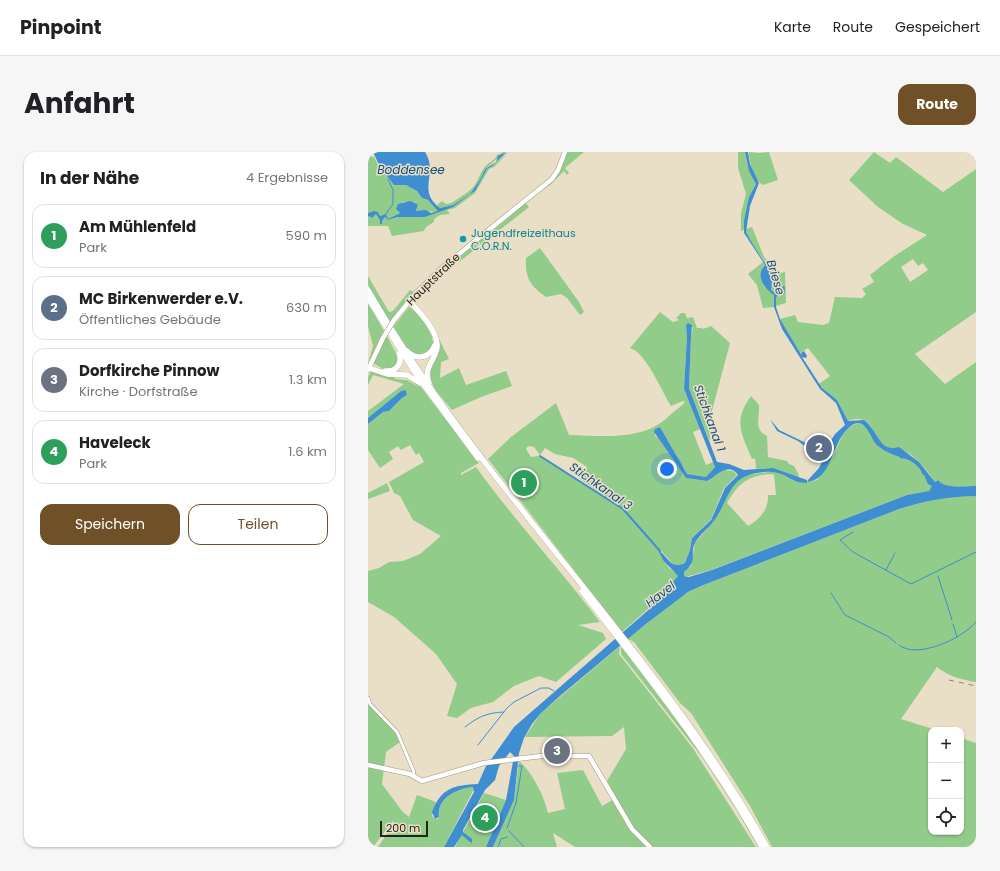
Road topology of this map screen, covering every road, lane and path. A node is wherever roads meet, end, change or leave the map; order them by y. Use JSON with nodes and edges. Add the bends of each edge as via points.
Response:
{"nodes":[{"id":1,"x":565,"y":152,"type":"edge"},
{"id":2,"x":368,"y":290,"type":"edge"},
{"id":3,"x":368,"y":298,"type":"edge"},
{"id":4,"x":408,"y":302,"type":"junction"},
{"id":5,"x":397,"y":341,"type":"junction"},
{"id":6,"x":369,"y":368,"type":"edge"},
{"id":7,"x":433,"y":395,"type":"junction"},
{"id":8,"x":627,"y":646,"type":"junction"},
{"id":9,"x":368,"y":698,"type":"edge"},
{"id":10,"x":371,"y":765,"type":"edge"},
{"id":11,"x":413,"y":775,"type":"junction"},
{"id":12,"x":650,"y":847,"type":"edge"},
{"id":13,"x":762,"y":847,"type":"edge"},
{"id":14,"x":767,"y":847,"type":"edge"}],
"edges":[{"from":1,"to":4,"type":"main road","name":"Hauptstraße","via":[[552,179],[452,259]]},
{"from":2,"to":5,"type":"highway"},
{"from":3,"to":5,"type":"highway"},
{"from":4,"to":5,"type":"highway","via":[[434,335],[435,344],[430,353],[420,357],[412,355]]},
{"from":4,"to":6,"type":"main road","name":"Hauptstraße","bridge":true,"via":[[383,338]]},
{"from":4,"to":7,"type":"highway","via":[[420,313],[436,339],[436,350],[427,373]]},
{"from":5,"to":6,"type":"highway","via":[[401,359],[396,369],[386,371]]},
{"from":5,"to":7,"type":"highway"},
{"from":6,"to":7,"type":"highway","via":[[387,374],[410,376]]},
{"from":7,"to":8,"type":"highway"},
{"from":8,"to":13,"type":"highway","via":[[704,752]]},
{"from":8,"to":14,"type":"highway","via":[[703,745]]},
{"from":9,"to":11,"type":"street","via":[[370,704],[397,732]]},
{"from":10,"to":11,"type":"main road"},
{"from":11,"to":12,"type":"main road","via":[[422,781],[484,762],[542,756],[589,756],[632,829]]}]}
